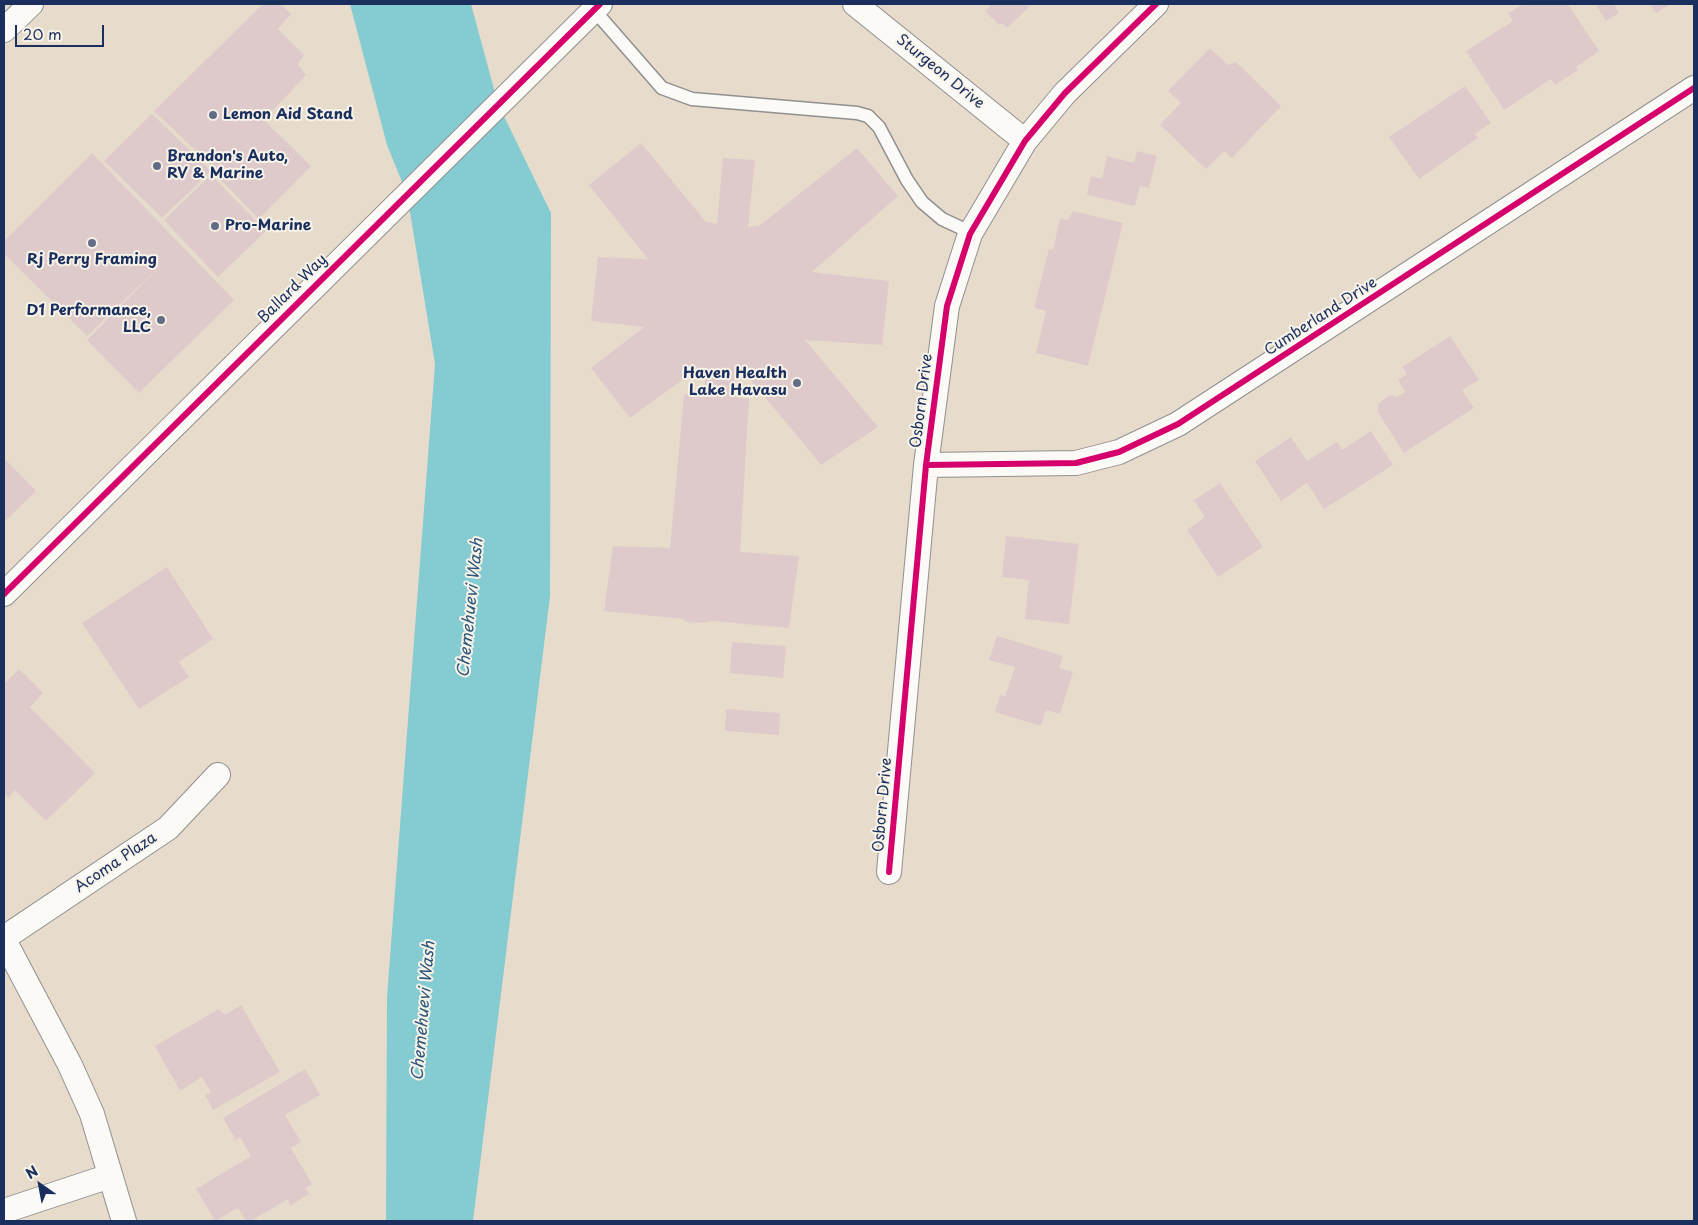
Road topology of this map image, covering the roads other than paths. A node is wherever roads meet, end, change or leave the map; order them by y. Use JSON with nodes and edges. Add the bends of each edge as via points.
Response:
{"nodes":[{"id":1,"x":31,"y":4,"type":"edge"},
{"id":2,"x":855,"y":4,"type":"edge"},
{"id":3,"x":1156,"y":4,"type":"edge"},
{"id":4,"x":597,"y":7,"type":"edge"},
{"id":5,"x":4,"y":30,"type":"edge"},
{"id":6,"x":1694,"y":88,"type":"edge"},
{"id":7,"x":1024,"y":141,"type":"junction"},
{"id":8,"x":970,"y":232,"type":"junction"},
{"id":9,"x":926,"y":465,"type":"junction"},
{"id":10,"x":4,"y":594,"type":"edge"},
{"id":11,"x":218,"y":776,"type":"dead end"},
{"id":12,"x":889,"y":872,"type":"dead end"},
{"id":13,"x":4,"y":939,"type":"edge"},
{"id":14,"x":110,"y":1176,"type":"junction"},
{"id":15,"x":4,"y":1211,"type":"edge"},
{"id":16,"x":124,"y":1221,"type":"edge"}],
"edges":[{"from":1,"to":5,"type":"street"},
{"from":2,"to":7,"type":"street","name":"Sturgeon Drive"},
{"from":3,"to":7,"type":"street","name":"Osborn Drive","via":[[1065,93]]},
{"from":4,"to":8,"type":"lane","via":[[662,88],[692,99],[868,116],[879,127],[922,202],[942,218]]},
{"from":4,"to":10,"type":"street","name":"Ballard Way"},
{"from":6,"to":9,"type":"street","name":"Cumberland Drive","via":[[1178,424],[1120,452],[1076,463]]},
{"from":7,"to":8,"type":"street","name":"Osborn Drive"},
{"from":8,"to":9,"type":"street","name":"Osborn Drive","via":[[947,306]]},
{"from":9,"to":12,"type":"street","name":"Osborn Drive"},
{"from":11,"to":13,"type":"street","name":"Acoma Plaza","via":[[168,828]]},
{"from":13,"to":14,"type":"street","via":[[92,1114]]},
{"from":14,"to":15,"type":"street"},
{"from":14,"to":16,"type":"street"}]}
